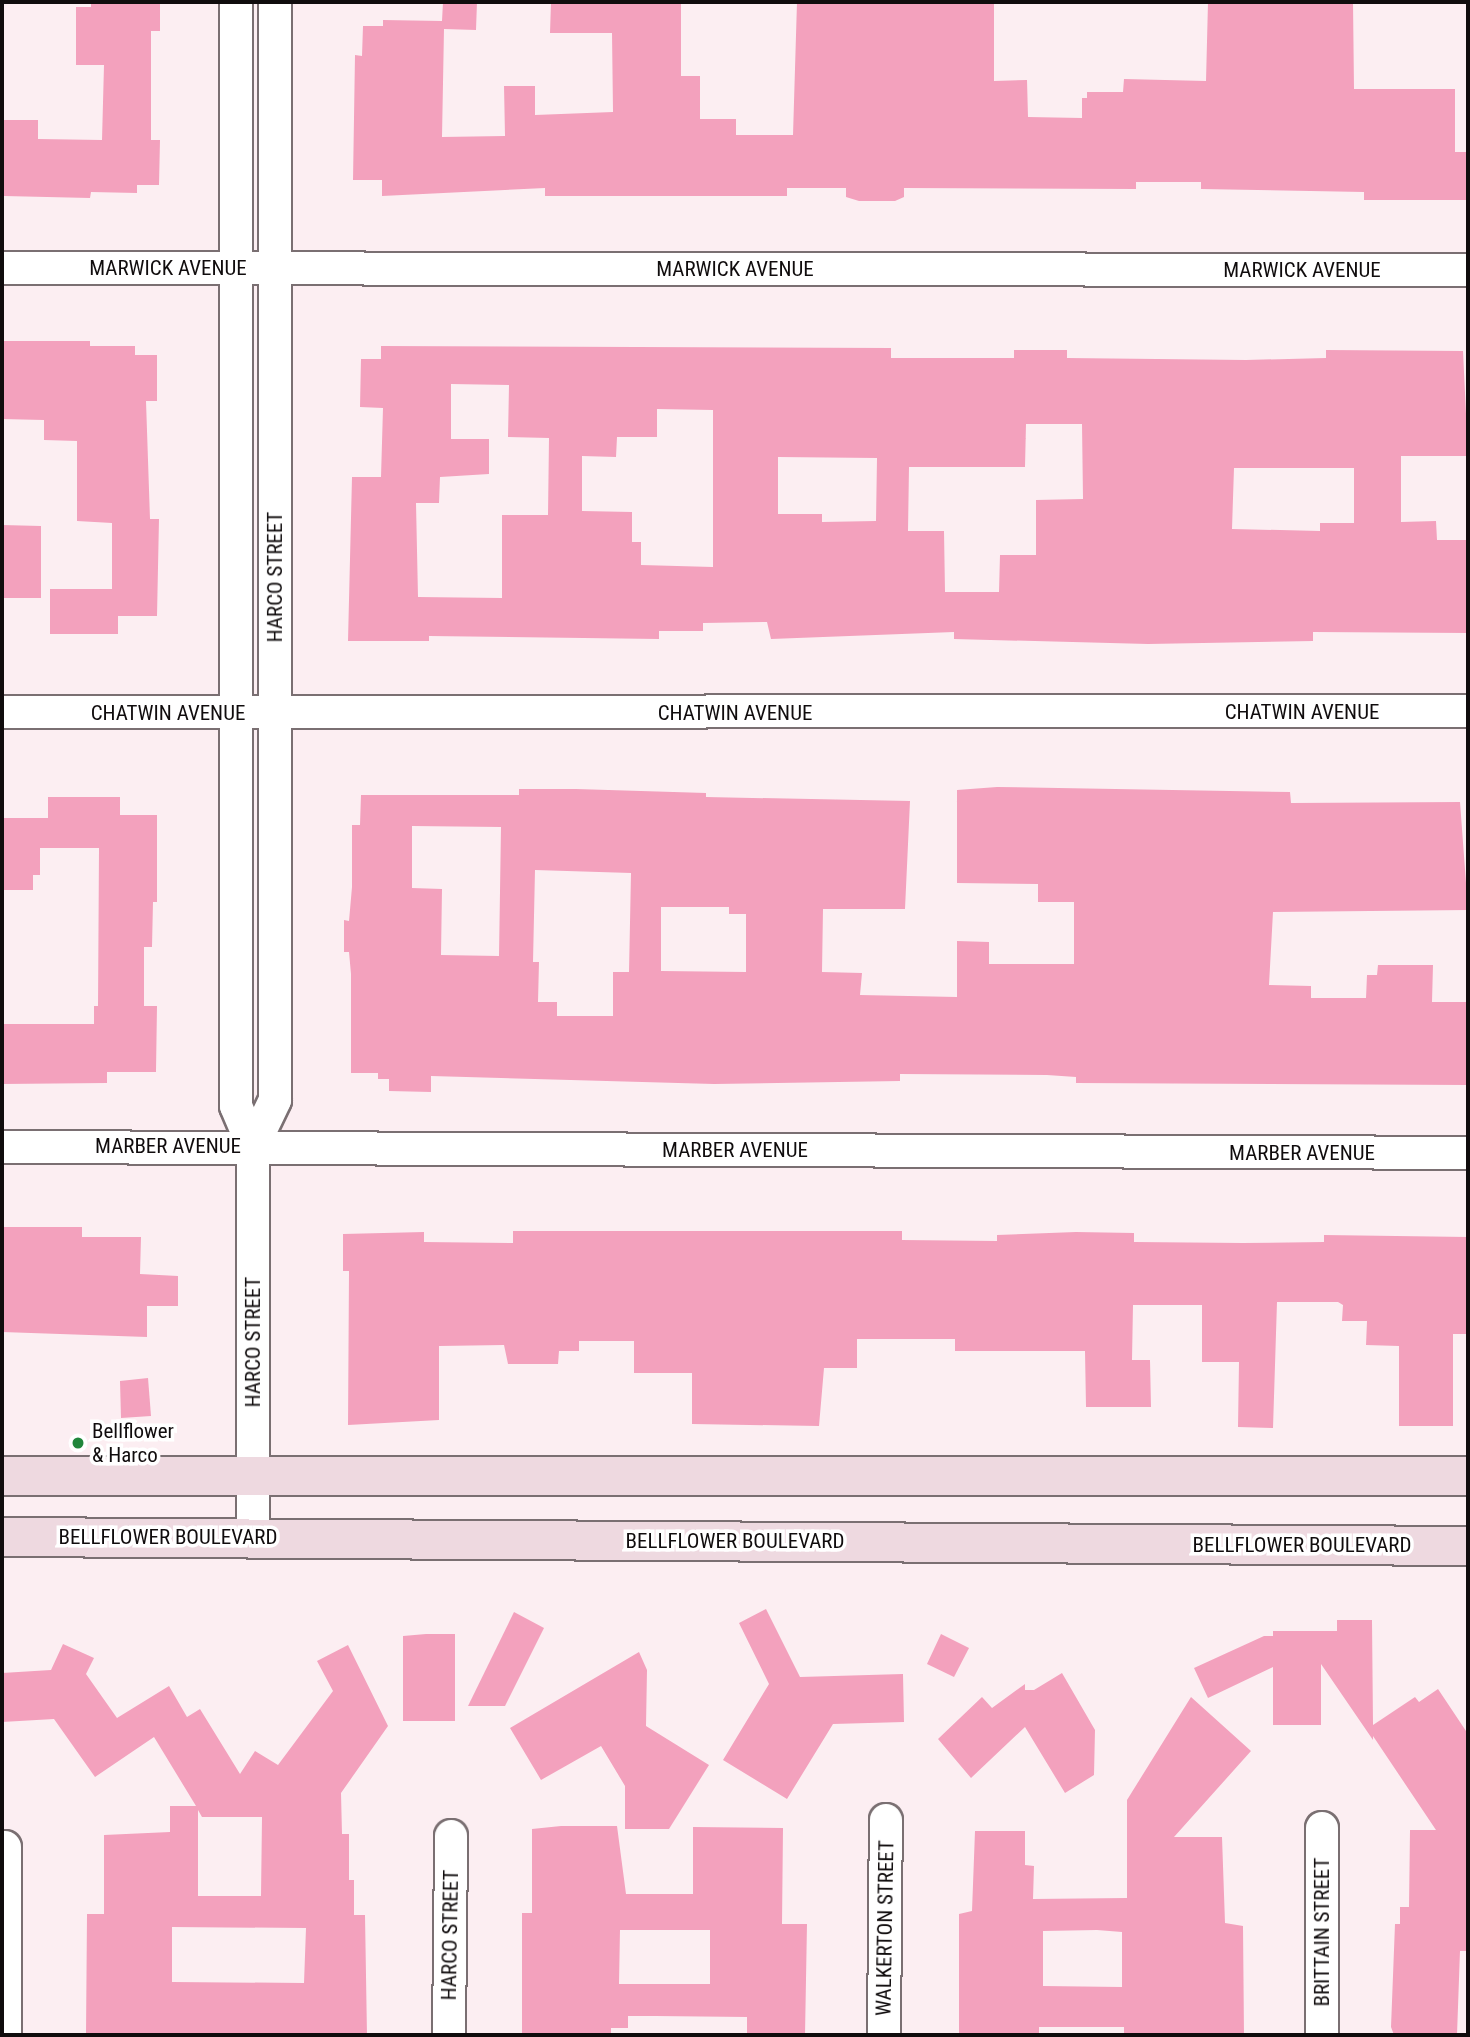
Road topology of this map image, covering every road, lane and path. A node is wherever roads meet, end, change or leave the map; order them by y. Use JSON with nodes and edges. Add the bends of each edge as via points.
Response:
{"nodes":[{"id":1,"x":236,"y":2,"type":"edge"},
{"id":2,"x":275,"y":2,"type":"edge"},
{"id":3,"x":2,"y":268,"type":"edge"},
{"id":4,"x":275,"y":268,"type":"junction"},
{"id":5,"x":237,"y":269,"type":"junction"},
{"id":6,"x":1468,"y":270,"type":"edge"},
{"id":7,"x":1468,"y":711,"type":"edge"},
{"id":8,"x":2,"y":712,"type":"edge"},
{"id":9,"x":238,"y":714,"type":"junction"},
{"id":10,"x":274,"y":714,"type":"junction"},
{"id":11,"x":253,"y":1146,"type":"junction"},
{"id":12,"x":2,"y":1147,"type":"edge"},
{"id":13,"x":1468,"y":1153,"type":"edge"},
{"id":14,"x":2,"y":1476,"type":"edge"},
{"id":15,"x":1468,"y":1476,"type":"edge"},
{"id":16,"x":253,"y":1478,"type":"junction"},
{"id":17,"x":2,"y":1536,"type":"edge"},
{"id":18,"x":253,"y":1538,"type":"junction"},
{"id":19,"x":1468,"y":1546,"type":"edge"},
{"id":20,"x":886,"y":1820,"type":"dead end"},
{"id":21,"x":1322,"y":1828,"type":"dead end"},
{"id":22,"x":451,"y":1836,"type":"dead end"},
{"id":23,"x":5,"y":1847,"type":"dead end"},
{"id":24,"x":5,"y":2035,"type":"edge"},
{"id":25,"x":449,"y":2035,"type":"edge"},
{"id":26,"x":884,"y":2035,"type":"edge"},
{"id":27,"x":1322,"y":2035,"type":"edge"}],
"edges":[{"from":1,"to":5,"type":"street","name":"HARCO STREET"},
{"from":2,"to":4,"type":"street","name":"HARCO STREET"},
{"from":3,"to":5,"type":"street","name":"MARWICK AVENUE"},
{"from":4,"to":5,"type":"street","name":"MARWICK AVENUE"},
{"from":4,"to":6,"type":"street","name":"MARWICK AVENUE"},
{"from":4,"to":10,"type":"street","name":"HARCO STREET"},
{"from":5,"to":9,"type":"street","name":"HARCO STREET"},
{"from":7,"to":10,"type":"street","name":"CHATWIN AVENUE"},
{"from":8,"to":9,"type":"street","name":"CHATWIN AVENUE"},
{"from":9,"to":10,"type":"street","name":"CHATWIN AVENUE"},
{"from":9,"to":11,"type":"street","name":"HARCO STREET","via":[[236,1105]]},
{"from":10,"to":11,"type":"street","name":"HARCO STREET","via":[[275,1100]]},
{"from":11,"to":12,"type":"street","name":"MARBER AVENUE"},
{"from":11,"to":13,"type":"street","name":"MARBER AVENUE"},
{"from":11,"to":16,"type":"street","name":"HARCO STREET"},
{"from":14,"to":16,"type":"main road"},
{"from":15,"to":16,"type":"main road"},
{"from":16,"to":18,"type":"street","name":"HARCO STREET"},
{"from":17,"to":18,"type":"main road","name":"BELLFLOWER BOULEVARD"},
{"from":18,"to":19,"type":"main road","name":"BELLFLOWER BOULEVARD"},
{"from":20,"to":26,"type":"street","name":"WALKERTON STREET"},
{"from":21,"to":27,"type":"street","name":"BRITTAIN STREET"},
{"from":22,"to":25,"type":"street","name":"HARCO STREET"},
{"from":23,"to":24,"type":"street"}]}
